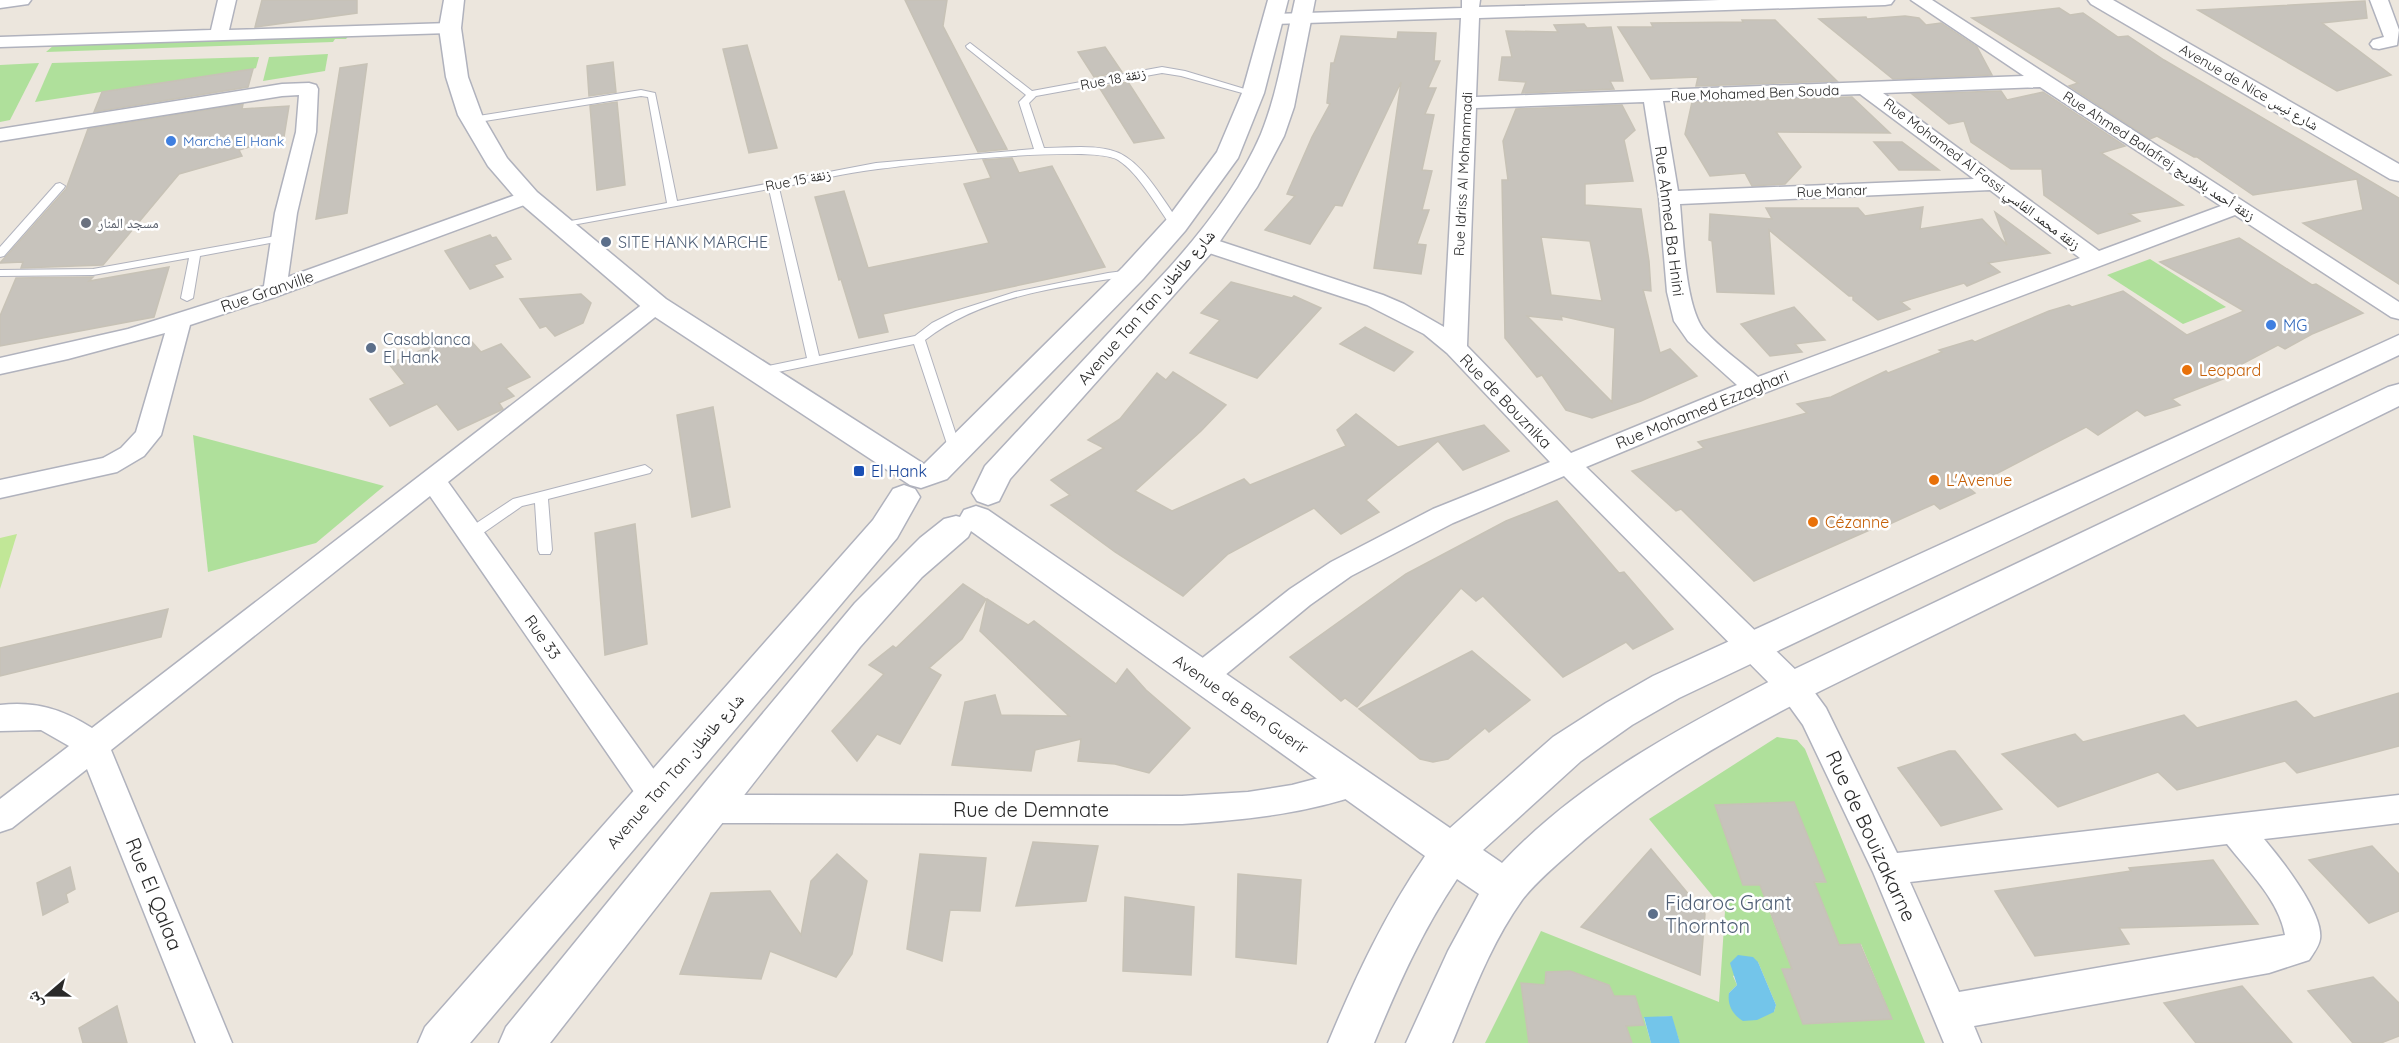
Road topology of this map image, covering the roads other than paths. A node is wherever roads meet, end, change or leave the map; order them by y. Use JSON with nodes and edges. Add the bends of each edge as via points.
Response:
{"nodes":[{"id":1,"x":22,"y":0,"type":"edge"},
{"id":2,"x":227,"y":0,"type":"edge"},
{"id":3,"x":454,"y":0,"type":"edge"},
{"id":4,"x":1885,"y":0,"type":"edge"},
{"id":5,"x":1920,"y":0,"type":"edge"},
{"id":6,"x":2098,"y":0,"type":"edge"},
{"id":7,"x":2130,"y":0,"type":"edge"},
{"id":8,"x":2379,"y":0,"type":"edge"},
{"id":9,"x":0,"y":3,"type":"edge"},
{"id":10,"x":1471,"y":6,"type":"edge"},
{"id":11,"x":1303,"y":8,"type":"edge"},
{"id":12,"x":1276,"y":9,"type":"edge"},
{"id":13,"x":450,"y":28,"type":"junction"},
{"id":14,"x":219,"y":35,"type":"junction"},
{"id":15,"x":0,"y":42,"type":"edge"},
{"id":16,"x":2379,"y":44,"type":"dead end"},
{"id":17,"x":970,"y":46,"type":"dead end"},
{"id":18,"x":2044,"y":81,"type":"junction"},
{"id":19,"x":1866,"y":88,"type":"junction"},
{"id":20,"x":1253,"y":93,"type":"junction"},
{"id":21,"x":1031,"y":95,"type":"junction"},
{"id":22,"x":1653,"y":97,"type":"junction"},
{"id":23,"x":1466,"y":103,"type":"junction"},
{"id":24,"x":472,"y":120,"type":"junction"},
{"id":25,"x":0,"y":135,"type":"edge"},
{"id":26,"x":1040,"y":151,"type":"junction"},
{"id":27,"x":2399,"y":151,"type":"edge"},
{"id":28,"x":2399,"y":174,"type":"edge"},
{"id":29,"x":1995,"y":184,"type":"junction"},
{"id":30,"x":773,"y":185,"type":"junction"},
{"id":31,"x":60,"y":186,"type":"dead end"},
{"id":32,"x":528,"y":197,"type":"junction"},
{"id":33,"x":1669,"y":198,"type":"junction"},
{"id":34,"x":672,"y":204,"type":"junction"},
{"id":35,"x":2237,"y":207,"type":"junction"},
{"id":36,"x":1176,"y":225,"type":"junction"},
{"id":37,"x":560,"y":226,"type":"junction"},
{"id":38,"x":282,"y":238,"type":"junction"},
{"id":39,"x":1204,"y":244,"type":"junction"},
{"id":40,"x":0,"y":254,"type":"edge"},
{"id":41,"x":195,"y":254,"type":"junction"},
{"id":42,"x":2097,"y":260,"type":"junction"},
{"id":43,"x":0,"y":273,"type":"edge"},
{"id":44,"x":1133,"y":273,"type":"junction"},
{"id":45,"x":275,"y":288,"type":"junction"},
{"id":46,"x":656,"y":305,"type":"junction"},
{"id":47,"x":184,"y":310,"type":"junction"},
{"id":48,"x":2399,"y":312,"type":"edge"},
{"id":49,"x":920,"y":339,"type":"junction"},
{"id":50,"x":2399,"y":344,"type":"edge"},
{"id":51,"x":1455,"y":348,"type":"junction"},
{"id":52,"x":814,"y":360,"type":"junction"},
{"id":53,"x":0,"y":366,"type":"edge"},
{"id":54,"x":758,"y":372,"type":"junction"},
{"id":55,"x":1755,"y":387,"type":"junction"},
{"id":56,"x":2399,"y":394,"type":"edge"},
{"id":57,"x":1567,"y":464,"type":"junction"},
{"id":58,"x":645,"y":470,"type":"dead end"},
{"id":59,"x":929,"y":474,"type":"junction"},
{"id":60,"x":433,"y":480,"type":"junction"},
{"id":61,"x":0,"y":489,"type":"edge"},
{"id":62,"x":541,"y":496,"type":"junction"},
{"id":63,"x":973,"y":513,"type":"junction"},
{"id":64,"x":471,"y":534,"type":"junction"},
{"id":65,"x":545,"y":550,"type":"dead end"},
{"id":66,"x":1753,"y":646,"type":"junction"},
{"id":67,"x":1202,"y":676,"type":"junction"},
{"id":68,"x":1793,"y":687,"type":"junction"},
{"id":69,"x":0,"y":718,"type":"edge"},
{"id":70,"x":93,"y":745,"type":"junction"},
{"id":71,"x":1353,"y":783,"type":"junction"},
{"id":72,"x":654,"y":795,"type":"junction"},
{"id":73,"x":706,"y":809,"type":"junction"},
{"id":74,"x":2399,"y":809,"type":"edge"},
{"id":75,"x":0,"y":818,"type":"edge"},
{"id":76,"x":2234,"y":828,"type":"junction"},
{"id":77,"x":1452,"y":852,"type":"junction"},
{"id":78,"x":1888,"y":869,"type":"junction"},
{"id":79,"x":1505,"y":889,"type":"junction"},
{"id":80,"x":1956,"y":1027,"type":"edge"},
{"id":81,"x":214,"y":1043,"type":"edge"},
{"id":82,"x":441,"y":1043,"type":"edge"},
{"id":83,"x":522,"y":1043,"type":"edge"},
{"id":84,"x":1351,"y":1043,"type":"edge"},
{"id":85,"x":1430,"y":1043,"type":"edge"}],
"edges":[{"from":1,"to":9,"type":"street"},
{"from":2,"to":14,"type":"street"},
{"from":3,"to":13,"type":"main road"},
{"from":4,"to":10,"type":"street"},
{"from":5,"to":18,"type":"street","name":"Rue Ahmed Balafrej زنقة أحمد بلافريج"},
{"from":6,"to":28,"type":"main road","name":"Avenue de Nice شارع نيس"},
{"from":7,"to":27,"type":"main road","name":"Avenue de Nice شارع نيس"},
{"from":8,"to":16,"type":"street","via":[[2393,38]]},
{"from":10,"to":11,"type":"street"},
{"from":10,"to":23,"type":"street","name":"Rue Idriss Al Mohammadi"},
{"from":11,"to":12,"type":"street"},
{"from":11,"to":39,"type":"main road","name":"Avenue Tan Tan شارع طانطان","via":[[1292,71],[1272,136],[1244,187]]},
{"from":12,"to":20,"type":"main road","name":"Avenue Tan Tan شارع طانطان"},
{"from":13,"to":14,"type":"street"},
{"from":13,"to":24,"type":"main road","via":[[457,77]]},
{"from":14,"to":15,"type":"street"},
{"from":17,"to":21,"type":"lane"},
{"from":18,"to":19,"type":"street","name":"Rue Mohamed Ben Souda"},
{"from":18,"to":35,"type":"street","name":"Rue Ahmed Balafrej زنقة أحمد بلافريج"},
{"from":19,"to":22,"type":"street","name":"Rue Mohamed Ben Souda"},
{"from":19,"to":29,"type":"street","name":"Rue Mohamed Al Fassi زنقة محمد الفاسي"},
{"from":20,"to":21,"type":"lane","name":"Rue 18 زنقة","via":[[1162,70]]},
{"from":20,"to":36,"type":"main road","name":"Avenue Tan Tan شارع طانطان","via":[[1229,153]]},
{"from":21,"to":26,"type":"lane","via":[[1024,102]]},
{"from":22,"to":23,"type":"street","name":"Rue Mohamed Ben Souda"},
{"from":22,"to":33,"type":"street","name":"Rue Ahmed Ba Hnini"},
{"from":23,"to":51,"type":"street","name":"Rue Idriss Al Mohammadi"},
{"from":24,"to":32,"type":"main road","via":[[497,161]]},
{"from":24,"to":34,"type":"lane","via":[[641,93],[652,95]]},
{"from":25,"to":38,"type":"street","via":[[309,89],[306,132]]},
{"from":26,"to":30,"type":"lane","name":"Rue 15 زنقة","via":[[876,166]]},
{"from":26,"to":36,"type":"lane","name":"Rue 15 زنقة","via":[[1107,152],[1121,157],[1137,171]]},
{"from":29,"to":33,"type":"street","name":"Rue Manar"},
{"from":29,"to":42,"type":"street","name":"Rue Mohamed Al Fassi زنقة محمد الفاسي"},
{"from":30,"to":34,"type":"lane","name":"Rue 15 زنقة"},
{"from":30,"to":52,"type":"lane"},
{"from":31,"to":40,"type":"lane"},
{"from":32,"to":37,"type":"main road"},
{"from":32,"to":45,"type":"street","name":"Rue Granville"},
{"from":33,"to":55,"type":"street","name":"Rue Ahmed Ba Hnini","via":[[1678,292],[1686,321],[1696,336]]},
{"from":34,"to":37,"type":"lane","name":"Rue 15 زنقة"},
{"from":35,"to":42,"type":"street","name":"Rue Mohamed Ezzaghari"},
{"from":35,"to":48,"type":"street","name":"Rue Ahmed Balafrej زنقة أحمد بلافريج"},
{"from":36,"to":44,"type":"main road","name":"Avenue Tan Tan شارع طانطان"},
{"from":37,"to":46,"type":"main road"},
{"from":38,"to":41,"type":"lane"},
{"from":38,"to":45,"type":"street"},
{"from":39,"to":51,"type":"street","name":"Rue de Bouznika","via":[[1375,300],[1432,329]]},
{"from":39,"to":63,"type":"main road","name":"Avenue Tan Tan شارع طانطان","via":[[996,474]]},
{"from":41,"to":43,"type":"lane","via":[[93,272]]},
{"from":41,"to":47,"type":"lane"},
{"from":42,"to":55,"type":"street","name":"Rue Mohamed Ezzaghari"},
{"from":44,"to":49,"type":"lane","via":[[1017,295],[942,321]]},
{"from":44,"to":59,"type":"main road","name":"Avenue Tan Tan شارع طانطان"},
{"from":45,"to":47,"type":"street","name":"Rue Granville"},
{"from":46,"to":54,"type":"main road"},
{"from":46,"to":60,"type":"street"},
{"from":47,"to":53,"type":"street","name":"Rue Granville","via":[[50,356]]},
{"from":47,"to":61,"type":"street","via":[[148,435],[138,448],[108,466]]},
{"from":49,"to":52,"type":"lane"},
{"from":49,"to":59,"type":"lane"},
{"from":50,"to":66,"type":"main road"},
{"from":51,"to":57,"type":"street","name":"Rue de Bouznika"},
{"from":52,"to":54,"type":"lane"},
{"from":54,"to":59,"type":"main road"},
{"from":55,"to":57,"type":"street","name":"Rue Mohamed Ezzaghari"},
{"from":56,"to":68,"type":"main road"},
{"from":57,"to":66,"type":"street","name":"Rue de Bouznika"},
{"from":57,"to":67,"type":"street","name":"Rue Mohamed Ezzaghari","via":[[1443,516],[1341,569]]},
{"from":58,"to":62,"type":"lane"},
{"from":59,"to":63,"type":"main road","name":"Avenue de Ben Guerir","via":[[964,471],[984,483]]},
{"from":59,"to":63,"type":"main road","via":[[903,507],[907,517],[928,529]]},
{"from":59,"to":72,"type":"main road","name":"Avenue Tan Tan شارع طانطان"},
{"from":60,"to":64,"type":"street","name":"Rue 33"},
{"from":60,"to":70,"type":"street"},
{"from":62,"to":64,"type":"lane","via":[[511,505]]},
{"from":62,"to":65,"type":"lane"},
{"from":63,"to":67,"type":"main road","name":"Avenue de Ben Guerir"},
{"from":63,"to":73,"type":"main road","name":"Avenue Tan Tan شارع طانطان","via":[[915,563]]},
{"from":64,"to":72,"type":"street","name":"Rue 33"},
{"from":66,"to":68,"type":"street","name":"Rue de Bouizakarne"},
{"from":66,"to":77,"type":"main road","via":[[1666,687],[1567,749]]},
{"from":67,"to":71,"type":"main road","name":"Avenue de Ben Guerir"},
{"from":68,"to":78,"type":"street","name":"Rue de Bouizakarne","via":[[1815,717]]},
{"from":68,"to":79,"type":"main road","via":[[1702,734],[1612,793],[1583,814]]},
{"from":69,"to":70,"type":"street","via":[[47,719],[72,729]]},
{"from":70,"to":75,"type":"street"},
{"from":70,"to":81,"type":"street","name":"Rue El Qalaa"},
{"from":71,"to":73,"type":"street","name":"Rue de Demnate","via":[[1248,807],[1182,810]]},
{"from":71,"to":77,"type":"main road","name":"Avenue de Ben Guerir"},
{"from":72,"to":82,"type":"main road","name":"Avenue Tan Tan شارع طانطان"},
{"from":73,"to":83,"type":"main road","name":"Avenue Tan Tan شارع طانطان"},
{"from":74,"to":76,"type":"street"},
{"from":76,"to":78,"type":"street"},
{"from":76,"to":80,"type":"street","via":[[2284,892],[2300,921],[2303,939],[2297,948]]},
{"from":77,"to":79,"type":"main road","name":"Avenue de Ben Guerir"},
{"from":77,"to":84,"type":"main road","via":[[1410,916]]},
{"from":78,"to":80,"type":"street","name":"Rue de Bouizakarne"},
{"from":79,"to":85,"type":"main road","via":[[1462,966]]}]}
